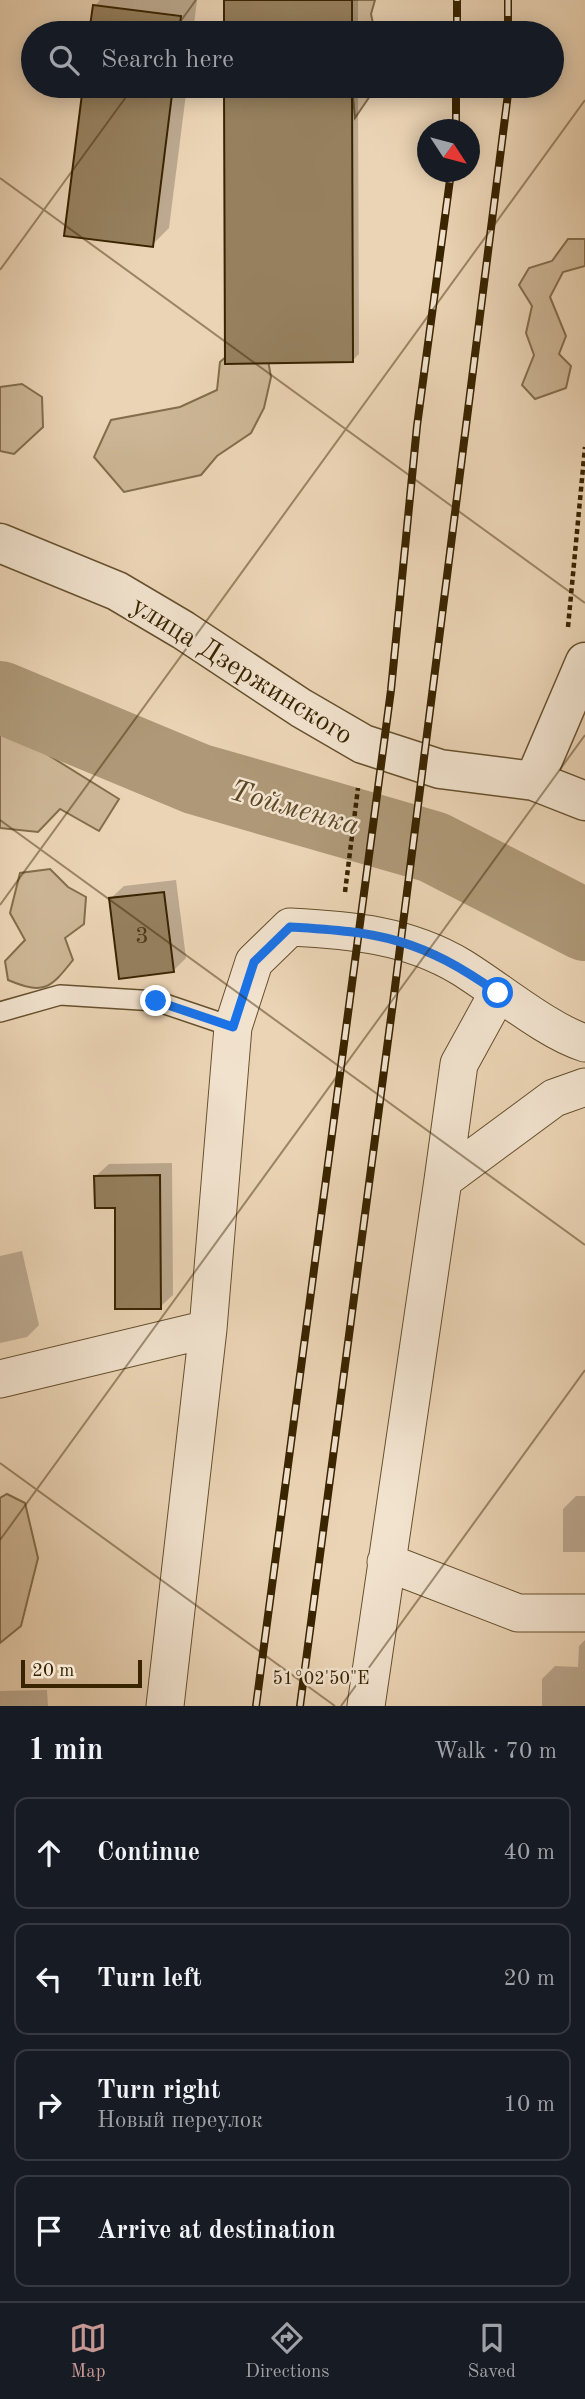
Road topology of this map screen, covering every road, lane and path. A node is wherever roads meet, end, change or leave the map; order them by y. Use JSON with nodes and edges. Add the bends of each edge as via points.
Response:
{"nodes":[{"id":1,"x":585,"y":447,"type":"edge"},
{"id":2,"x":0,"y":543,"type":"edge"},
{"id":3,"x":568,"y":628,"type":"dead end"},
{"id":4,"x":585,"y":662,"type":"edge"},
{"id":5,"x":534,"y":781,"type":"junction"},
{"id":6,"x":358,"y":788,"type":"dead end"},
{"id":7,"x":585,"y":801,"type":"edge"},
{"id":8,"x":346,"y":888,"type":"dead end"},
{"id":9,"x":498,"y":993,"type":"junction"},
{"id":10,"x":0,"y":1012,"type":"edge"},
{"id":11,"x":233,"y":1027,"type":"junction"},
{"id":12,"x":585,"y":1043,"type":"edge"},
{"id":13,"x":585,"y":1087,"type":"edge"},
{"id":14,"x":443,"y":1180,"type":"junction"},
{"id":15,"x":208,"y":1329,"type":"junction"},
{"id":16,"x":0,"y":1379,"type":"edge"},
{"id":17,"x":386,"y":1562,"type":"junction"},
{"id":18,"x":585,"y":1613,"type":"edge"},
{"id":19,"x":165,"y":1706,"type":"edge"},
{"id":20,"x":366,"y":1706,"type":"edge"}],
"edges":[{"from":1,"to":3,"type":"path"},
{"from":2,"to":5,"type":"street","name":"улица Дзержинского","via":[[117,590],[363,744],[440,769]]},
{"from":4,"to":5,"type":"street"},
{"from":5,"to":7,"type":"street","name":"улица Дзержинского"},
{"from":6,"to":8,"type":"path"},
{"from":9,"to":11,"type":"street","via":[[416,944],[359,931],[290,927],[254,962]]},
{"from":9,"to":12,"type":"street"},
{"from":9,"to":14,"type":"street","via":[[459,1064]]},
{"from":10,"to":11,"type":"lane","via":[[60,995],[142,1000]]},
{"from":11,"to":15,"type":"street"},
{"from":13,"to":14,"type":"street","via":[[554,1098]]},
{"from":14,"to":17,"type":"street"},
{"from":15,"to":16,"type":"street"},
{"from":15,"to":19,"type":"street"},
{"from":17,"to":18,"type":"street","via":[[519,1613]]},
{"from":17,"to":20,"type":"street"}]}
